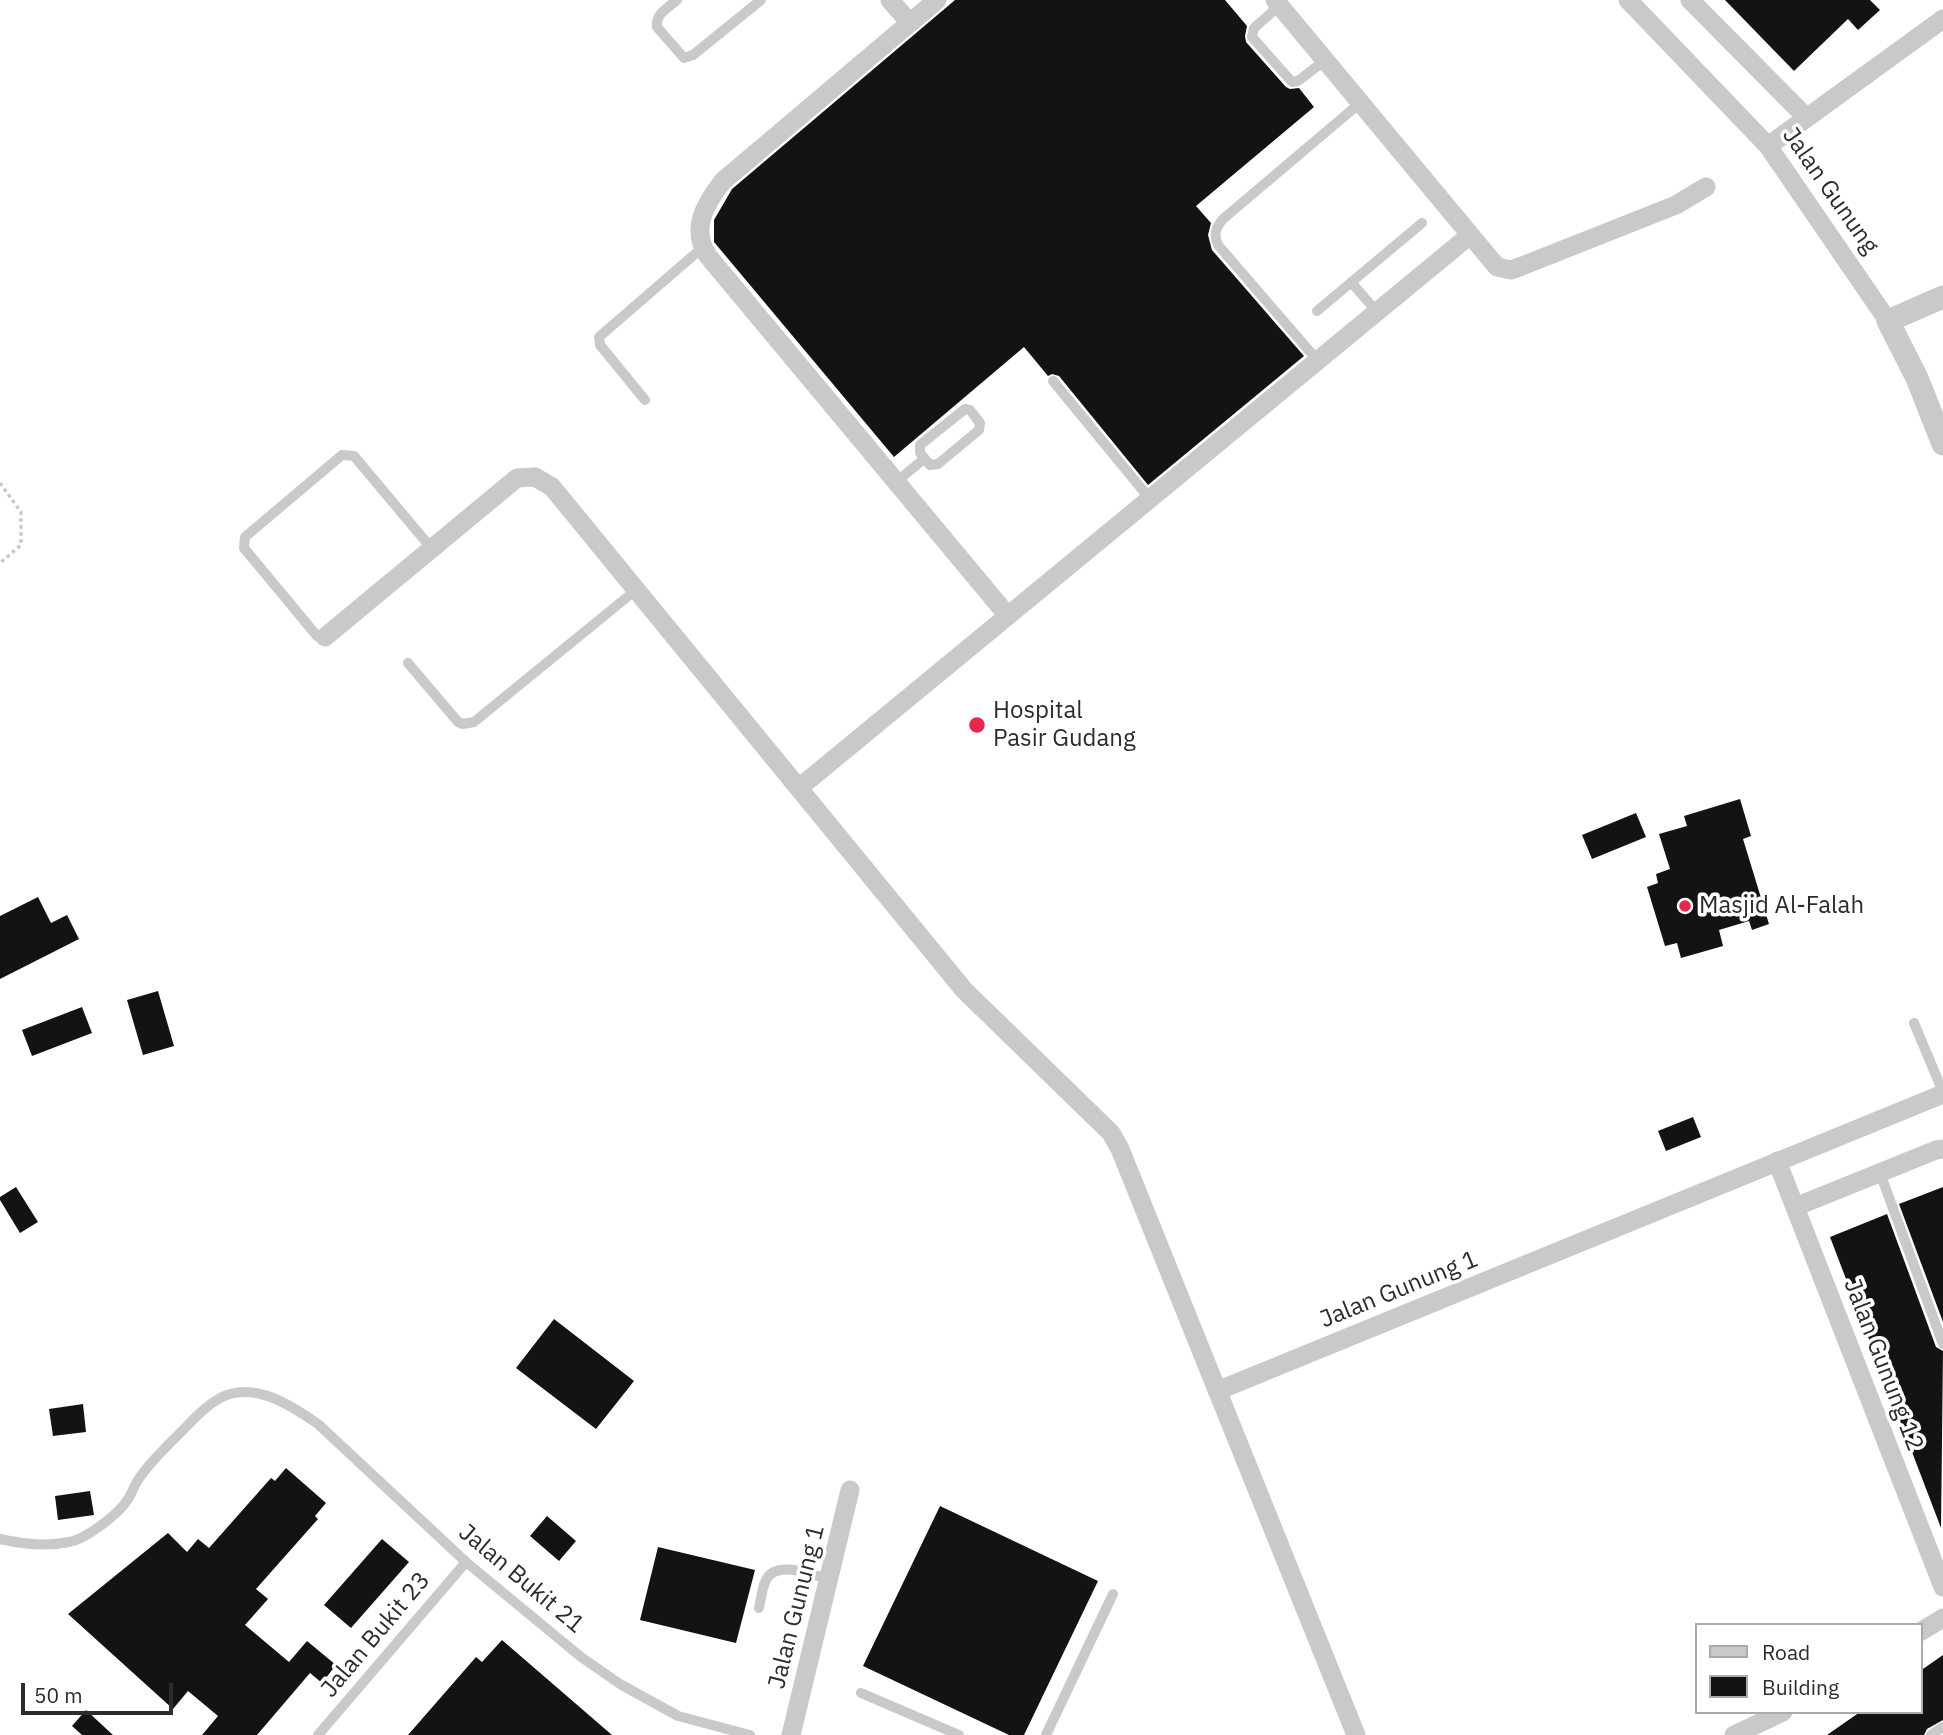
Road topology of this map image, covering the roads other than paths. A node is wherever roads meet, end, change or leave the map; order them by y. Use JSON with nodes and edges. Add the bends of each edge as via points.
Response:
{"nodes":[{"id":1,"x":677,"y":0,"type":"edge"},
{"id":2,"x":890,"y":0,"type":"edge"},
{"id":3,"x":937,"y":0,"type":"edge"},
{"id":4,"x":1628,"y":0,"type":"edge"},
{"id":5,"x":1690,"y":0,"type":"edge"},
{"id":6,"x":754,"y":2,"type":"edge"},
{"id":7,"x":1277,"y":3,"type":"edge"},
{"id":8,"x":1943,"y":19,"type":"edge"},
{"id":9,"x":910,"y":23,"type":"junction"},
{"id":10,"x":1324,"y":61,"type":"junction"},
{"id":11,"x":1360,"y":103,"type":"junction"},
{"id":12,"x":1806,"y":117,"type":"junction"},
{"id":13,"x":1768,"y":145,"type":"junction"},
{"id":14,"x":1706,"y":187,"type":"dead end"},
{"id":15,"x":1422,"y":223,"type":"dead end"},
{"id":16,"x":1469,"y":236,"type":"junction"},
{"id":17,"x":702,"y":248,"type":"junction"},
{"id":18,"x":1351,"y":282,"type":"junction"},
{"id":19,"x":1943,"y":297,"type":"edge"},
{"id":20,"x":1317,"y":310,"type":"dead end"},
{"id":21,"x":1377,"y":312,"type":"junction"},
{"id":22,"x":1888,"y":321,"type":"junction"},
{"id":23,"x":1318,"y":361,"type":"junction"},
{"id":24,"x":1053,"y":381,"type":"dead end"},
{"id":25,"x":645,"y":400,"type":"dead end"},
{"id":26,"x":1943,"y":444,"type":"edge"},
{"id":27,"x":924,"y":459,"type":"junction"},
{"id":28,"x":896,"y":482,"type":"junction"},
{"id":29,"x":1150,"y":499,"type":"junction"},
{"id":30,"x":432,"y":549,"type":"junction"},
{"id":31,"x":637,"y":589,"type":"junction"},
{"id":32,"x":1008,"y":616,"type":"junction"},
{"id":33,"x":325,"y":637,"type":"joint"},
{"id":34,"x":408,"y":663,"type":"dead end"},
{"id":35,"x":800,"y":788,"type":"junction"},
{"id":36,"x":1914,"y":1023,"type":"dead end"},
{"id":37,"x":1943,"y":1093,"type":"edge"},
{"id":38,"x":1943,"y":1149,"type":"edge"},
{"id":39,"x":1777,"y":1161,"type":"junction"},
{"id":40,"x":1880,"y":1173,"type":"junction"},
{"id":41,"x":1795,"y":1207,"type":"junction"},
{"id":42,"x":1943,"y":1344,"type":"edge"},
{"id":43,"x":1217,"y":1391,"type":"junction"},
{"id":44,"x":850,"y":1490,"type":"dead end"},
{"id":45,"x":0,"y":1539,"type":"edge"},
{"id":46,"x":466,"y":1562,"type":"junction"},
{"id":47,"x":830,"y":1579,"type":"junction"},
{"id":48,"x":1943,"y":1587,"type":"edge"},
{"id":49,"x":1113,"y":1594,"type":"dead end"},
{"id":50,"x":759,"y":1608,"type":"dead end"},
{"id":51,"x":1943,"y":1618,"type":"edge"},
{"id":52,"x":1922,"y":1631,"type":"edge"},
{"id":53,"x":861,"y":1693,"type":"dead end"},
{"id":54,"x":1779,"y":1714,"type":"edge"},
{"id":55,"x":1943,"y":1727,"type":"edge"},
{"id":56,"x":318,"y":1735,"type":"edge"},
{"id":57,"x":750,"y":1735,"type":"edge"},
{"id":58,"x":791,"y":1735,"type":"edge"},
{"id":59,"x":959,"y":1735,"type":"edge"},
{"id":60,"x":1046,"y":1735,"type":"edge"},
{"id":61,"x":1356,"y":1735,"type":"edge"},
{"id":62,"x":1734,"y":1735,"type":"edge"},
{"id":63,"x":1931,"y":1735,"type":"edge"}],
"edges":[{"from":1,"to":6,"type":"lane","via":[[656,22],[684,58]]},
{"from":2,"to":9,"type":"street"},
{"from":3,"to":9,"type":"street"},
{"from":4,"to":13,"type":"street","name":"Jalan Gunung"},
{"from":5,"to":12,"type":"street"},
{"from":7,"to":10,"type":"street"},
{"from":7,"to":10,"type":"lane","via":[[1254,28],[1252,37],[1292,82]]},
{"from":8,"to":12,"type":"street"},
{"from":9,"to":17,"type":"street","via":[[723,181],[699,224]]},
{"from":10,"to":11,"type":"street"},
{"from":11,"to":16,"type":"street"},
{"from":11,"to":23,"type":"lane","via":[[1223,219],[1216,230],[1218,245]]},
{"from":12,"to":13,"type":"street"},
{"from":13,"to":22,"type":"street","name":"Jalan Gunung"},
{"from":14,"to":16,"type":"street","via":[[1676,205],[1511,270],[1497,267]]},
{"from":15,"to":18,"type":"lane"},
{"from":16,"to":21,"type":"street"},
{"from":17,"to":25,"type":"lane","via":[[599,337],[600,345]]},
{"from":17,"to":28,"type":"street"},
{"from":18,"to":20,"type":"lane"},
{"from":18,"to":21,"type":"lane"},
{"from":19,"to":22,"type":"street"},
{"from":21,"to":23,"type":"street"},
{"from":22,"to":26,"type":"street","name":"Jalan Gunung"},
{"from":23,"to":29,"type":"street"},
{"from":24,"to":29,"type":"lane"},
{"from":27,"to":27,"type":"lane","via":[[920,445],[963,410],[970,410],[980,423],[979,430],[938,464],[930,465]]},
{"from":27,"to":28,"type":"lane"},
{"from":28,"to":32,"type":"street"},
{"from":29,"to":32,"type":"street"},
{"from":30,"to":31,"type":"street","via":[[517,478],[535,477],[552,487]]},
{"from":30,"to":33,"type":"street"},
{"from":30,"to":33,"type":"lane","via":[[354,456],[342,455],[243,543],[317,636]]},
{"from":31,"to":34,"type":"lane","via":[[468,724],[458,722]]},
{"from":31,"to":35,"type":"street"},
{"from":32,"to":35,"type":"street"},
{"from":35,"to":43,"type":"street","via":[[964,990],[1111,1133]]},
{"from":36,"to":37,"type":"lane"},
{"from":37,"to":39,"type":"street","name":"Jalan Gunung 1"},
{"from":38,"to":40,"type":"street"},
{"from":39,"to":41,"type":"street","name":"Jalan Gunung 12"},
{"from":39,"to":43,"type":"street","name":"Jalan Gunung 1"},
{"from":40,"to":41,"type":"street"},
{"from":40,"to":42,"type":"lane"},
{"from":41,"to":48,"type":"street","name":"Jalan Gunung 12"},
{"from":43,"to":61,"type":"street"},
{"from":44,"to":47,"type":"street","name":"Jalan Gunung 1"},
{"from":45,"to":46,"type":"lane","name":"Jalan Bukit 21","via":[[22,1544],[70,1542],[99,1527],[127,1502],[139,1478],[197,1415],[222,1397],[264,1394],[318,1424]]},
{"from":46,"to":56,"type":"lane","name":"Jalan Bukit 23"},
{"from":46,"to":57,"type":"lane","name":"Jalan Bukit 21","via":[[620,1684],[678,1716]]},
{"from":47,"to":50,"type":"lane","via":[[785,1569],[774,1571],[766,1579]]},
{"from":47,"to":58,"type":"street","name":"Jalan Gunung 1"},
{"from":49,"to":60,"type":"lane"},
{"from":51,"to":52,"type":"street"},
{"from":53,"to":59,"type":"lane"},
{"from":54,"to":62,"type":"street"},
{"from":55,"to":63,"type":"lane"}]}
